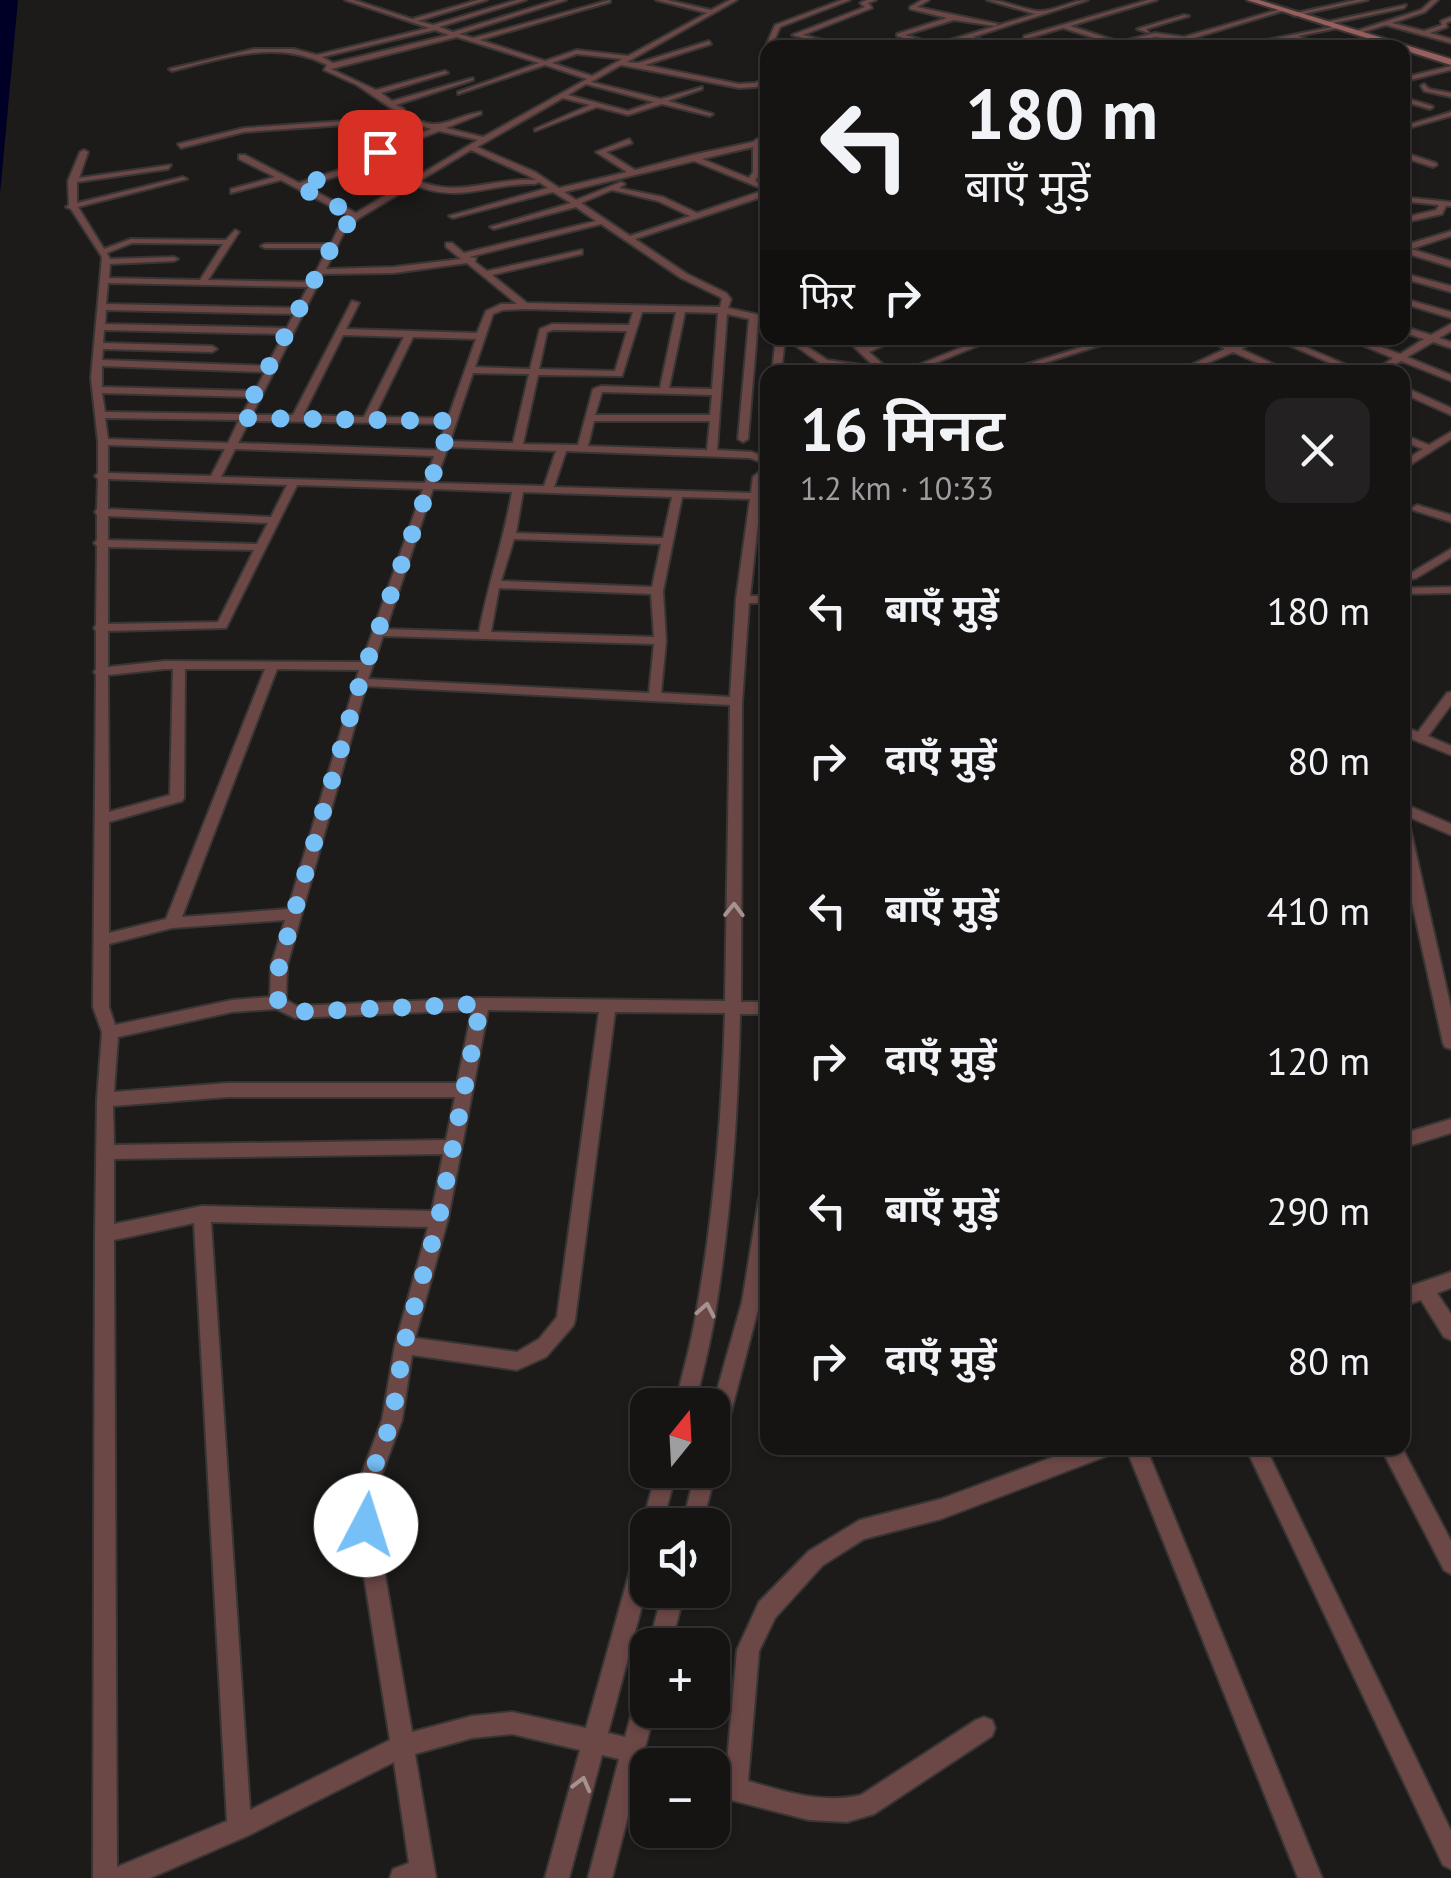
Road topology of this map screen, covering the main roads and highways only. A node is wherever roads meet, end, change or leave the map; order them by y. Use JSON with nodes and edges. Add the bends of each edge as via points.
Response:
{"nodes":[{"id":1,"x":1251,"y":0,"type":"edge"},
{"id":2,"x":1382,"y":40,"type":"edge"},
{"id":3,"x":1410,"y":49,"type":"edge"},
{"id":4,"x":1449,"y":61,"type":"edge"}],
"edges":[{"from":1,"to":2,"type":"main road"},
{"from":3,"to":4,"type":"main road"}]}
